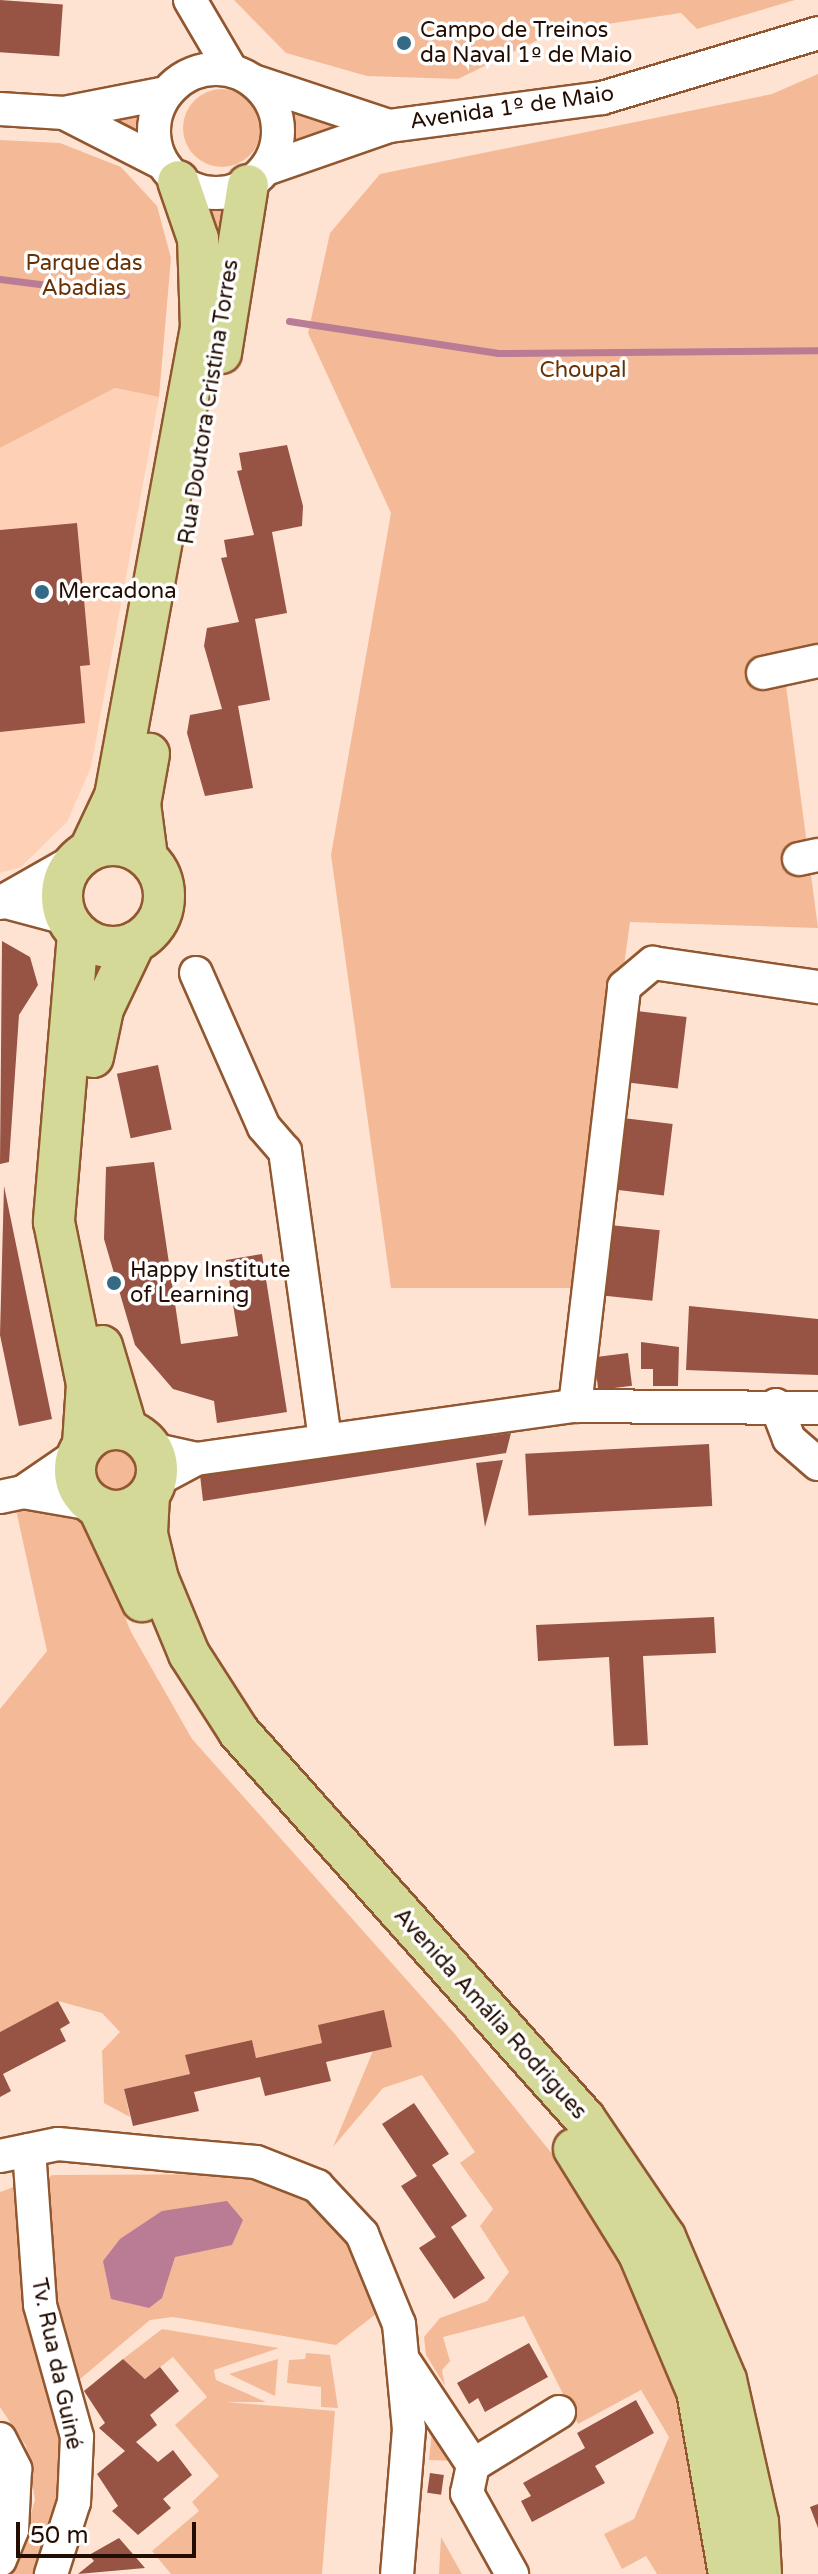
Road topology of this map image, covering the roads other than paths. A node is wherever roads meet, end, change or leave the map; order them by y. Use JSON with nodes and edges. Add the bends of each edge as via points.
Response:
{"nodes":[{"id":1,"x":193,"y":9,"type":"edge"},
{"id":2,"x":818,"y":33,"type":"edge"},
{"id":3,"x":242,"y":76,"type":"junction"},
{"id":4,"x":175,"y":85,"type":"junction"},
{"id":5,"x":0,"y":109,"type":"edge"},
{"id":6,"x":64,"y":113,"type":"junction"},
{"id":7,"x":389,"y":126,"type":"junction"},
{"id":8,"x":170,"y":172,"type":"junction"},
{"id":9,"x":257,"y":177,"type":"junction"},
{"id":10,"x":818,"y":661,"type":"edge"},
{"id":11,"x":763,"y":673,"type":"dead end"},
{"id":12,"x":82,"y":855,"type":"junction"},
{"id":13,"x":147,"y":857,"type":"junction"},
{"id":14,"x":3,"y":902,"type":"edge"},
{"id":15,"x":72,"y":926,"type":"junction"},
{"id":16,"x":135,"y":942,"type":"junction"},
{"id":17,"x":196,"y":973,"type":"dead end"},
{"id":18,"x":818,"y":987,"type":"edge"},
{"id":19,"x":776,"y":1405,"type":"junction"},
{"id":20,"x":575,"y":1406,"type":"junction"},
{"id":21,"x":818,"y":1408,"type":"edge"},
{"id":22,"x":325,"y":1440,"type":"junction"},
{"id":23,"x":80,"y":1450,"type":"junction"},
{"id":24,"x":146,"y":1463,"type":"junction"},
{"id":25,"x":818,"y":1464,"type":"edge"},
{"id":26,"x":12,"y":1494,"type":"edge"},
{"id":27,"x":99,"y":1507,"type":"junction"},
{"id":28,"x":14,"y":2153,"type":"edge"},
{"id":29,"x":404,"y":2362,"type":"junction"},
{"id":30,"x":559,"y":2412,"type":"dead end"},
{"id":31,"x":0,"y":2439,"type":"edge"},
{"id":32,"x":473,"y":2465,"type":"junction"},
{"id":33,"x":0,"y":2560,"type":"edge"},
{"id":34,"x":51,"y":2574,"type":"edge"},
{"id":35,"x":397,"y":2574,"type":"edge"},
{"id":36,"x":512,"y":2574,"type":"edge"},
{"id":37,"x":729,"y":2574,"type":"edge"},
{"id":38,"x":761,"y":2574,"type":"edge"}],
"edges":[{"from":1,"to":3,"type":"street"},
{"from":1,"to":4,"type":"street"},
{"from":2,"to":7,"type":"street","name":"Avenida 1º de Maio","via":[[602,98]]},
{"from":3,"to":4,"type":"street"},
{"from":3,"to":7,"type":"street"},
{"from":3,"to":9,"type":"street","via":[[278,122]]},
{"from":4,"to":6,"type":"street"},
{"from":4,"to":8,"type":"street","via":[[155,115]]},
{"from":5,"to":6,"type":"street"},
{"from":6,"to":8,"type":"street"},
{"from":7,"to":9,"type":"street"},
{"from":8,"to":9,"type":"street","via":[[201,192]]},
{"from":8,"to":12,"type":"main road","name":"Rua Doutora Cristina Torres","via":[[198,239],[201,328],[115,796]]},
{"from":9,"to":13,"type":"main road","name":"Rua Doutora Cristina Torres","via":[[140,804]]},
{"from":10,"to":11,"type":"street"},
{"from":12,"to":13,"type":"main road","via":[[109,844]]},
{"from":12,"to":14,"type":"street"},
{"from":12,"to":15,"type":"main road","via":[[63,889]]},
{"from":13,"to":16,"type":"main road","via":[[164,892],[151,930]]},
{"from":14,"to":15,"type":"street"},
{"from":15,"to":16,"type":"main road","via":[[116,947]]},
{"from":15,"to":23,"type":"main road","via":[[54,1222],[87,1387]]},
{"from":16,"to":24,"type":"main road","via":[[103,1009],[81,1123],[79,1203],[108,1381]]},
{"from":17,"to":22,"type":"street","via":[[264,1127],[285,1151]]},
{"from":18,"to":20,"type":"street","via":[[653,963],[624,987]]},
{"from":19,"to":20,"type":"street"},
{"from":19,"to":21,"type":"street"},
{"from":19,"to":25,"type":"street","via":[[789,1439]]},
{"from":20,"to":22,"type":"street"},
{"from":22,"to":24,"type":"street"},
{"from":23,"to":24,"type":"main road","via":[[102,1431]]},
{"from":23,"to":26,"type":"street"},
{"from":23,"to":27,"type":"main road","via":[[76,1482]]},
{"from":24,"to":27,"type":"main road","via":[[132,1509]]},
{"from":24,"to":38,"type":"main road","name":"Avenida Amália Rodrigues","via":[[147,1534],[158,1579],[189,1654],[239,1732],[585,2119],[665,2237],[726,2380],[758,2522]]},
{"from":26,"to":27,"type":"street"},
{"from":27,"to":37,"type":"main road","name":"Avenida Amália Rodrigues","via":[[115,1533],[165,1665],[217,1749],[566,2136],[639,2254],[697,2391]]},
{"from":28,"to":29,"type":"street","via":[[58,2144],[256,2162],[317,2186],[362,2234],[399,2324]]},
{"from":28,"to":34,"type":"street","name":"Tv. Rua da Guiné","via":[[40,2305],[77,2437],[74,2502]]},
{"from":29,"to":32,"type":"street"},
{"from":29,"to":35,"type":"street","via":[[409,2429]]},
{"from":30,"to":32,"type":"street"},
{"from":31,"to":33,"type":"street","via":[[15,2469],[12,2530]]},
{"from":32,"to":36,"type":"street","via":[[467,2493]]}]}
